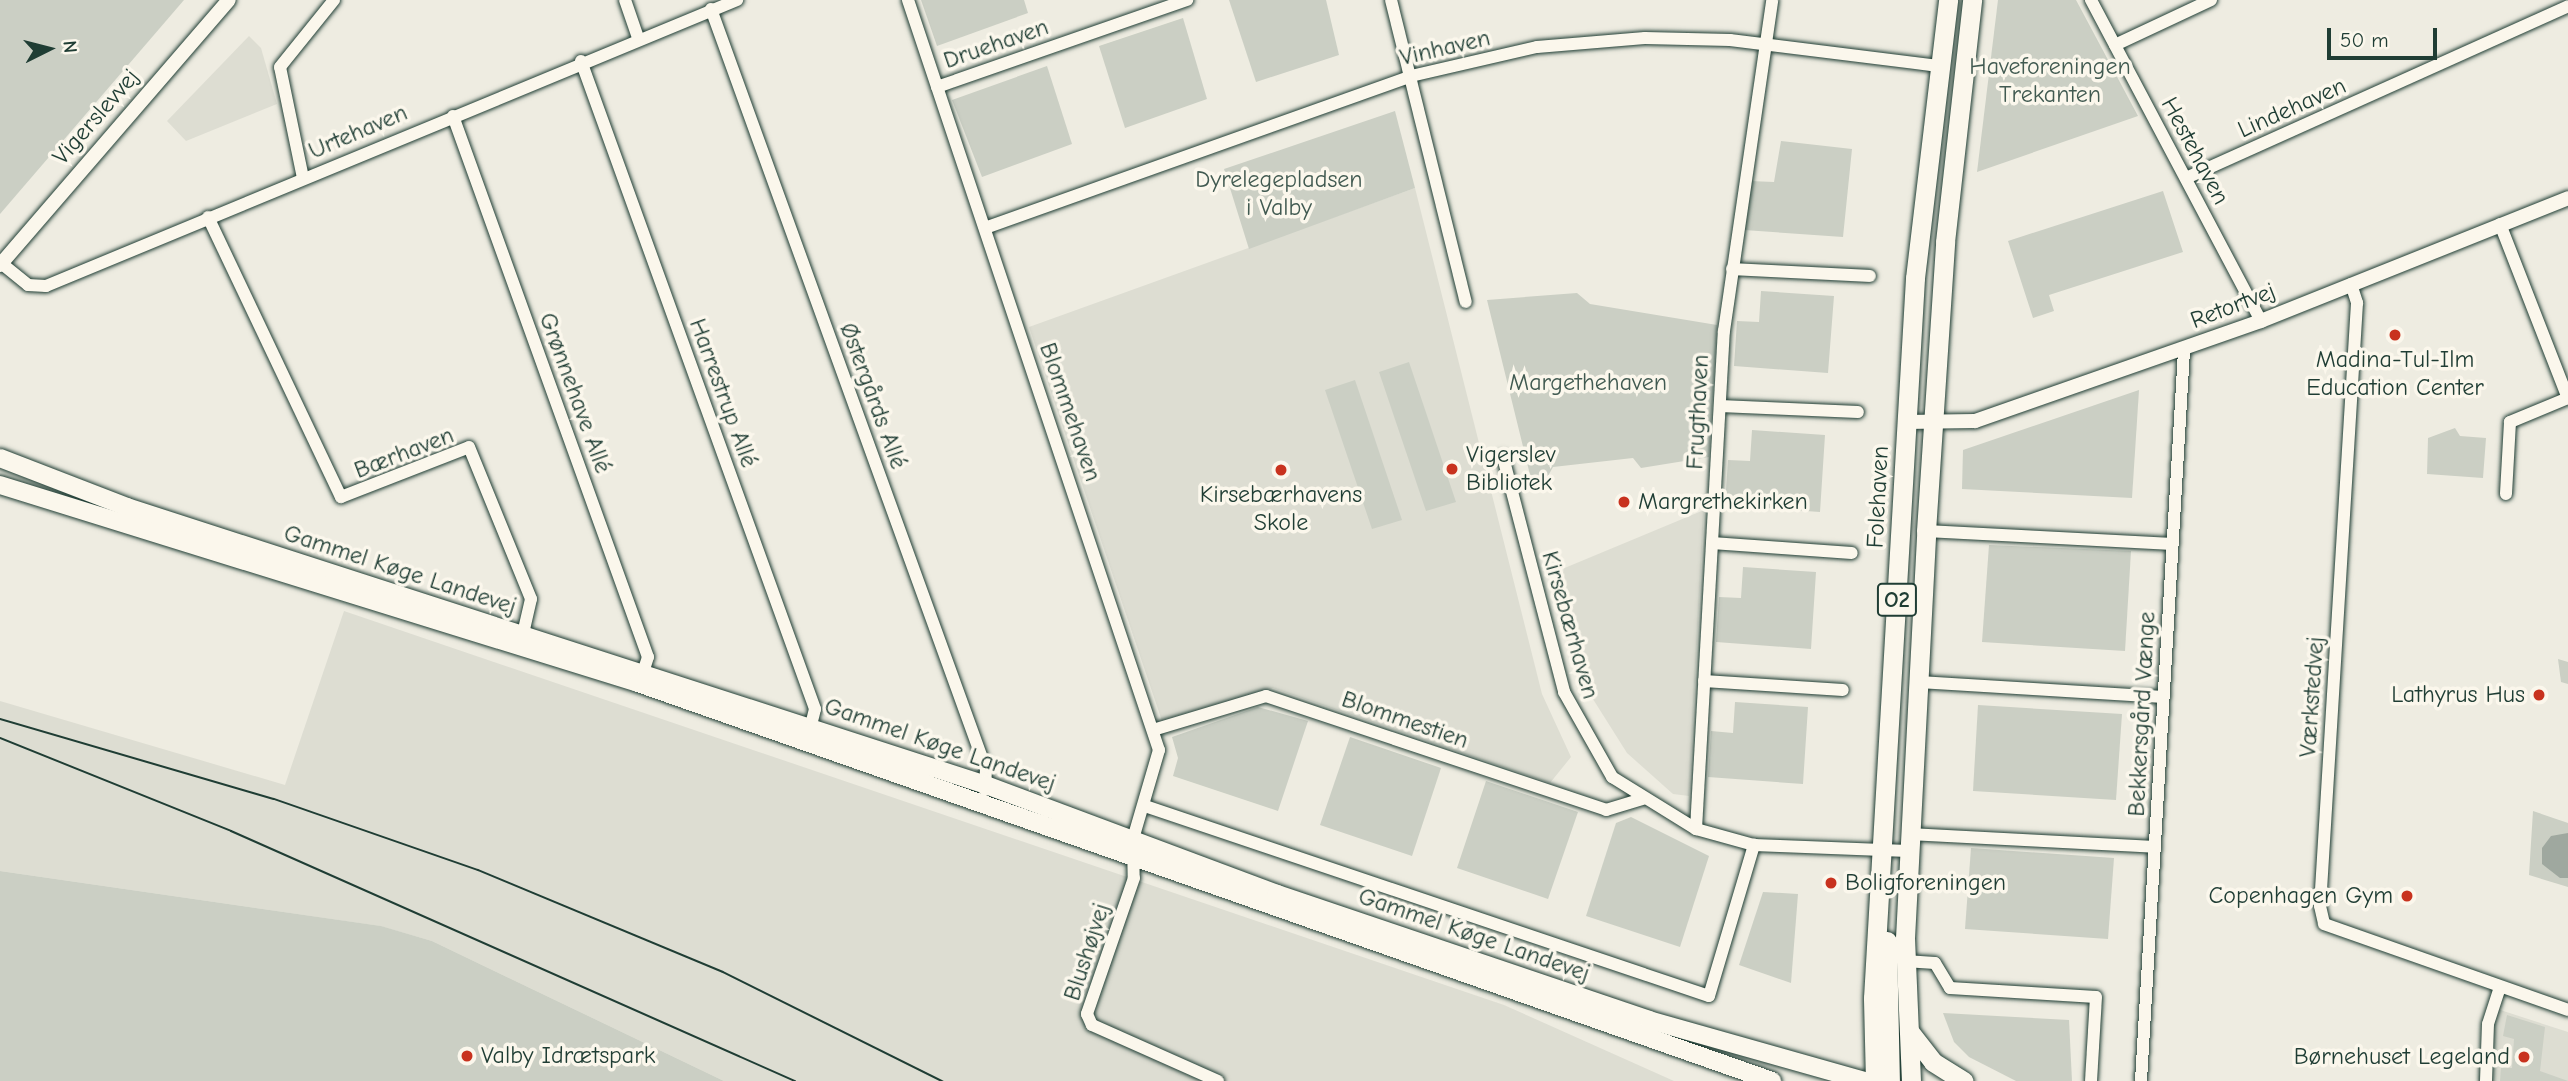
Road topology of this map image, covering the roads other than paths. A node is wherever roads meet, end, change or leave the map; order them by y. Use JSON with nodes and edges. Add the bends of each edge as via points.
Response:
{"nodes":[{"id":1,"x":229,"y":0,"type":"edge"},
{"id":2,"x":334,"y":0,"type":"edge"},
{"id":3,"x":625,"y":0,"type":"edge"},
{"id":4,"x":737,"y":0,"type":"edge"},
{"id":5,"x":908,"y":0,"type":"edge"},
{"id":6,"x":1187,"y":0,"type":"edge"},
{"id":7,"x":1391,"y":0,"type":"edge"},
{"id":8,"x":1772,"y":0,"type":"edge"},
{"id":9,"x":1948,"y":0,"type":"edge"},
{"id":10,"x":1972,"y":0,"type":"edge"},
{"id":11,"x":2091,"y":0,"type":"edge"},
{"id":12,"x":2211,"y":0,"type":"edge"},
{"id":13,"x":2568,"y":6,"type":"edge"},
{"id":14,"x":711,"y":9,"type":"junction"},
{"id":15,"x":638,"y":37,"type":"junction"},
{"id":16,"x":1763,"y":44,"type":"junction"},
{"id":17,"x":2115,"y":45,"type":"junction"},
{"id":18,"x":581,"y":61,"type":"junction"},
{"id":19,"x":1937,"y":66,"type":"junction"},
{"id":20,"x":1411,"y":76,"type":"junction"},
{"id":21,"x":937,"y":87,"type":"junction"},
{"id":22,"x":453,"y":116,"type":"junction"},
{"id":23,"x":303,"y":178,"type":"junction"},
{"id":24,"x":2186,"y":178,"type":"junction"},
{"id":25,"x":2568,"y":198,"type":"edge"},
{"id":26,"x":208,"y":217,"type":"junction"},
{"id":27,"x":2500,"y":224,"type":"junction"},
{"id":28,"x":985,"y":228,"type":"junction"},
{"id":29,"x":1,"y":264,"type":"edge"},
{"id":30,"x":1732,"y":269,"type":"junction"},
{"id":31,"x":1870,"y":276,"type":"dead end"},
{"id":32,"x":2351,"y":284,"type":"junction"},
{"id":33,"x":1466,"y":302,"type":"dead end"},
{"id":34,"x":2261,"y":321,"type":"junction"},
{"id":35,"x":2184,"y":349,"type":"junction"},
{"id":36,"x":1720,"y":406,"type":"junction"},
{"id":37,"x":1858,"y":412,"type":"dead end"},
{"id":38,"x":1906,"y":422,"type":"junction"},
{"id":39,"x":1934,"y":423,"type":"junction"},
{"id":40,"x":1503,"y":457,"type":"dead end"},
{"id":41,"x":0,"y":458,"type":"edge"},
{"id":42,"x":0,"y":485,"type":"edge"},
{"id":43,"x":2505,"y":494,"type":"dead end"},
{"id":44,"x":1926,"y":531,"type":"junction"},
{"id":45,"x":1712,"y":543,"type":"junction"},
{"id":46,"x":2173,"y":544,"type":"junction"},
{"id":47,"x":1852,"y":552,"type":"dead end"},
{"id":48,"x":523,"y":635,"type":"junction"},
{"id":49,"x":641,"y":678,"type":"junction"},
{"id":50,"x":1704,"y":681,"type":"junction"},
{"id":51,"x":1919,"y":682,"type":"junction"},
{"id":52,"x":1843,"y":690,"type":"dead end"},
{"id":53,"x":2164,"y":697,"type":"junction"},
{"id":54,"x":1153,"y":730,"type":"junction"},
{"id":55,"x":808,"y":734,"type":"junction"},
{"id":56,"x":984,"y":792,"type":"junction"},
{"id":57,"x":1642,"y":799,"type":"junction"},
{"id":58,"x":1145,"y":806,"type":"junction"},
{"id":59,"x":1696,"y":829,"type":"junction"},
{"id":60,"x":1133,"y":839,"type":"junction"},
{"id":61,"x":1909,"y":843,"type":"junction"},
{"id":62,"x":1754,"y":845,"type":"junction"},
{"id":63,"x":2155,"y":847,"type":"junction"},
{"id":64,"x":1882,"y":850,"type":"junction"},
{"id":65,"x":1133,"y":858,"type":"junction"},
{"id":66,"x":1879,"y":913,"type":"junction"},
{"id":67,"x":1906,"y":961,"type":"junction"},
{"id":68,"x":2500,"y":987,"type":"junction"},
{"id":69,"x":2568,"y":1010,"type":"edge"},
{"id":70,"x":1909,"y":1030,"type":"junction"},
{"id":71,"x":1218,"y":1081,"type":"edge"},
{"id":72,"x":1772,"y":1081,"type":"edge"},
{"id":73,"x":1864,"y":1081,"type":"edge"},
{"id":74,"x":1875,"y":1081,"type":"edge"},
{"id":75,"x":1890,"y":1081,"type":"edge"},
{"id":76,"x":1911,"y":1081,"type":"edge"},
{"id":77,"x":1963,"y":1081,"type":"edge"},
{"id":78,"x":2091,"y":1081,"type":"edge"},
{"id":79,"x":2141,"y":1081,"type":"edge"},
{"id":80,"x":2486,"y":1081,"type":"edge"}],
"edges":[{"from":1,"to":29,"type":"street","name":"Vigerslevvej"},
{"from":2,"to":23,"type":"street","via":[[280,67]]},
{"from":3,"to":15,"type":"street"},
{"from":4,"to":14,"type":"street","name":"Urtehaven"},
{"from":5,"to":21,"type":"street","name":"Blommehaven"},
{"from":6,"to":21,"type":"street","name":"Druehaven"},
{"from":7,"to":20,"type":"street"},
{"from":8,"to":16,"type":"street","name":"Frugthaven"},
{"from":9,"to":19,"type":"main road","name":"Folehaven","number":"O2"},
{"from":10,"to":39,"type":"main road","name":"Folehaven","number":"O2"},
{"from":11,"to":17,"type":"street","name":"Hestehaven"},
{"from":12,"to":17,"type":"street"},
{"from":13,"to":24,"type":"street","name":"Lindehaven"},
{"from":14,"to":15,"type":"street","name":"Urtehaven"},
{"from":14,"to":56,"type":"street","name":"Østergårds Allé","via":[[986,769]]},
{"from":15,"to":18,"type":"street","name":"Urtehaven"},
{"from":16,"to":19,"type":"street","name":"Vinhaven"},
{"from":16,"to":20,"type":"street","name":"Vinhaven","via":[[1689,38],[1572,42]]},
{"from":16,"to":30,"type":"street","name":"Frugthaven"},
{"from":17,"to":24,"type":"street","name":"Hestehaven"},
{"from":18,"to":22,"type":"street","name":"Urtehaven"},
{"from":18,"to":55,"type":"street","name":"Harrestrup Allé","via":[[815,709]]},
{"from":19,"to":38,"type":"main road","name":"Folehaven","number":"O2"},
{"from":20,"to":28,"type":"street","name":"Vinhaven"},
{"from":20,"to":33,"type":"street"},
{"from":21,"to":28,"type":"street","name":"Blommehaven"},
{"from":22,"to":23,"type":"street","name":"Urtehaven"},
{"from":22,"to":49,"type":"street","name":"Grønnehave Allé","via":[[648,657]]},
{"from":23,"to":26,"type":"street","name":"Urtehaven"},
{"from":24,"to":34,"type":"street","name":"Hestehaven"},
{"from":25,"to":27,"type":"street","name":"Retortvej"},
{"from":26,"to":29,"type":"street","name":"Urtehaven","via":[[46,286],[28,285]]},
{"from":26,"to":48,"type":"street","name":"Bærhaven","via":[[336,493],[354,495],[469,447],[531,598]]},
{"from":27,"to":32,"type":"street","name":"Retortvej"},
{"from":27,"to":43,"type":"street","via":[[2568,398],[2510,422]]},
{"from":28,"to":54,"type":"street","name":"Blommehaven"},
{"from":30,"to":31,"type":"street"},
{"from":30,"to":36,"type":"street","name":"Frugthaven"},
{"from":32,"to":34,"type":"street","name":"Retortvej"},
{"from":32,"to":68,"type":"street","name":"Værkstedvej","via":[[2357,303],[2320,906],[2328,929]]},
{"from":34,"to":35,"type":"street","name":"Retortvej"},
{"from":35,"to":39,"type":"street","name":"Retortvej","via":[[1975,421]]},
{"from":35,"to":46,"type":"street","name":"Bekkersgård Vænge"},
{"from":36,"to":37,"type":"street","name":"Folehaven"},
{"from":36,"to":45,"type":"street","name":"Frugthaven"},
{"from":38,"to":39,"type":"street","name":"Retortvej"},
{"from":38,"to":64,"type":"main road","name":"Folehaven","number":"O2"},
{"from":39,"to":44,"type":"main road","name":"Folehaven","number":"O2"},
{"from":40,"to":57,"type":"street","name":"Kirsebærhaven","via":[[1564,692],[1612,777]]},
{"from":41,"to":48,"type":"main road","name":"Gammel Køge Landevej","via":[[127,507]]},
{"from":42,"to":49,"type":"main road","name":"Gammel Køge Landevej"},
{"from":44,"to":46,"type":"street","name":"Folehaven"},
{"from":44,"to":51,"type":"main road","name":"Folehaven","number":"O2"},
{"from":45,"to":47,"type":"street","name":"Folehaven"},
{"from":45,"to":50,"type":"street","name":"Frugthaven"},
{"from":46,"to":53,"type":"street","name":"Bekkersgård Vænge"},
{"from":48,"to":49,"type":"main road","name":"Gammel Køge Landevej"},
{"from":49,"to":55,"type":"main road","name":"Gammel Køge Landevej"},
{"from":50,"to":52,"type":"street"},
{"from":50,"to":59,"type":"street","name":"Frugthaven"},
{"from":51,"to":53,"type":"street"},
{"from":51,"to":61,"type":"main road","name":"Folehaven","number":"O2"},
{"from":53,"to":63,"type":"street","name":"Bekkersgård Vænge"},
{"from":54,"to":57,"type":"street","name":"Blommestien","via":[[1266,696],[1606,810]]},
{"from":54,"to":58,"type":"street","name":"Blommehaven","via":[[1158,759]]},
{"from":55,"to":56,"type":"main road","name":"Gammel Køge Landevej"},
{"from":56,"to":60,"type":"main road","name":"Gammel Køge Landevej"},
{"from":56,"to":65,"type":"main road","name":"Gammel Køge Landevej"},
{"from":57,"to":59,"type":"street","name":"Kirsebærhaven"},
{"from":58,"to":60,"type":"street","name":"Blommehaven"},
{"from":58,"to":62,"type":"street","name":"Gammel Køge Landevej","via":[[1709,996]]},
{"from":59,"to":62,"type":"street","name":"Kirsebærhaven"},
{"from":60,"to":65,"type":"street","name":"Blushøjvej"},
{"from":60,"to":73,"type":"main road","name":"Gammel Køge Landevej","via":[[1649,1020]]},
{"from":61,"to":63,"type":"street"},
{"from":61,"to":64,"type":"street","name":"Kirsebærhaven"},
{"from":61,"to":67,"type":"main road","name":"Folehaven","number":"O2"},
{"from":62,"to":64,"type":"street","name":"Kirsebærhaven"},
{"from":63,"to":79,"type":"street","name":"Bekkersgård Vænge"},
{"from":64,"to":66,"type":"main road","name":"Folehaven","number":"O2"},
{"from":65,"to":71,"type":"street","name":"Blushøjvej","via":[[1134,878],[1087,1014],[1092,1025]]},
{"from":65,"to":72,"type":"main road","name":"Gammel Køge Landevej"},
{"from":66,"to":74,"type":"main road","name":"Folehaven","number":"O2"},
{"from":66,"to":75,"type":"main road","via":[[1889,965]]},
{"from":67,"to":70,"type":"main road","name":"Folehaven","number":"O2"},
{"from":67,"to":78,"type":"street","via":[[1935,963],[1950,988],[2096,997]]},
{"from":68,"to":69,"type":"street","name":"Værkstedvej"},
{"from":68,"to":80,"type":"street","via":[[2488,1024]]},
{"from":70,"to":76,"type":"main road","name":"Folehaven","number":"O2"},
{"from":70,"to":77,"type":"main road","via":[[1933,1062]]}]}
